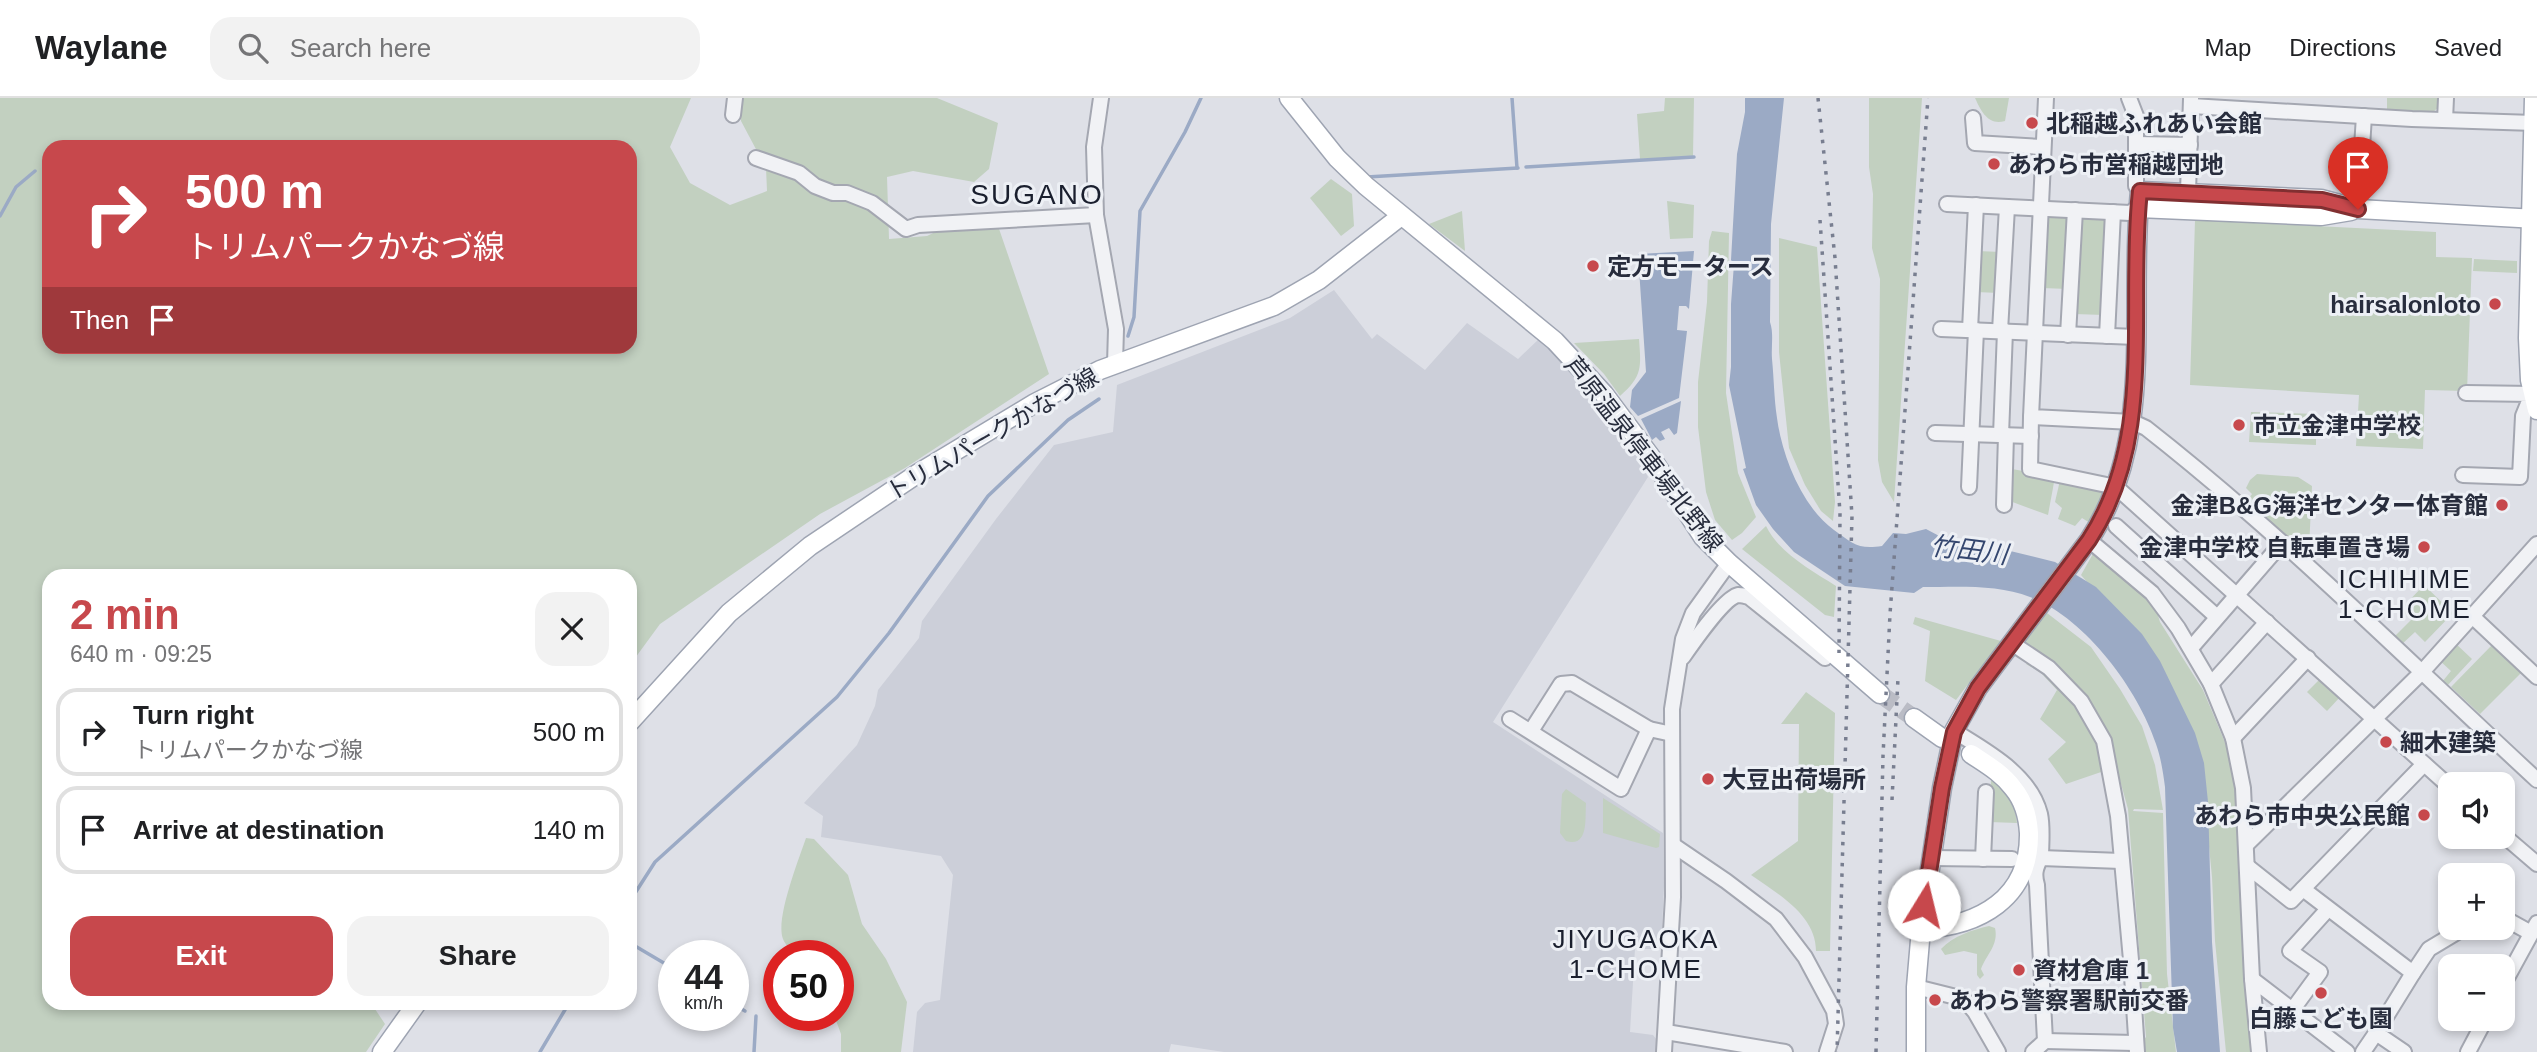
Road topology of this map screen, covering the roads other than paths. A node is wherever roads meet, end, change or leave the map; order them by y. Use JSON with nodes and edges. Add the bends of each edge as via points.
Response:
{"nodes":[{"id":1,"x":735,"y":98,"type":"edge"},
{"id":2,"x":1101,"y":98,"type":"edge"},
{"id":3,"x":1289,"y":98,"type":"edge"},
{"id":4,"x":2046,"y":98,"type":"edge"},
{"id":5,"x":2129,"y":98,"type":"edge"},
{"id":6,"x":2446,"y":98,"type":"edge"},
{"id":7,"x":2534,"y":98,"type":"edge"},
{"id":8,"x":2191,"y":102,"type":"edge"},
{"id":9,"x":733,"y":115,"type":"dead end"},
{"id":10,"x":2364,"y":116,"type":"junction"},
{"id":11,"x":1973,"y":118,"type":"dead end"},
{"id":12,"x":2445,"y":120,"type":"junction"},
{"id":13,"x":2534,"y":123,"type":"junction"},
{"id":14,"x":2137,"y":144,"type":"junction"},
{"id":15,"x":2190,"y":145,"type":"junction"},
{"id":16,"x":2042,"y":147,"type":"junction"},
{"id":17,"x":756,"y":158,"type":"dead end"},
{"id":18,"x":2188,"y":192,"type":"junction"},
{"id":19,"x":2139,"y":199,"type":"junction"},
{"id":20,"x":1947,"y":204,"type":"dead end"},
{"id":21,"x":1976,"y":205,"type":"junction"},
{"id":22,"x":2007,"y":207,"type":"junction"},
{"id":23,"x":2040,"y":209,"type":"junction"},
{"id":24,"x":2358,"y":209,"type":"junction"},
{"id":25,"x":2075,"y":210,"type":"junction"},
{"id":26,"x":2113,"y":212,"type":"junction"},
{"id":27,"x":1096,"y":215,"type":"junction"},
{"id":28,"x":1401,"y":216,"type":"junction"},
{"id":29,"x":2535,"y":219,"type":"edge"},
{"id":30,"x":2533,"y":295,"type":"edge"},
{"id":31,"x":1941,"y":328,"type":"dead end"},
{"id":32,"x":1973,"y":330,"type":"junction"},
{"id":33,"x":2003,"y":331,"type":"junction"},
{"id":34,"x":2035,"y":332,"type":"junction"},
{"id":35,"x":2068,"y":335,"type":"junction"},
{"id":36,"x":2107,"y":336,"type":"junction"},
{"id":37,"x":2136,"y":337,"type":"junction"},
{"id":38,"x":1115,"y":364,"type":"junction"},
{"id":39,"x":2466,"y":394,"type":"dead end"},
{"id":40,"x":2535,"y":402,"type":"edge"},
{"id":41,"x":2031,"y":416,"type":"junction"},
{"id":42,"x":2133,"y":422,"type":"junction"},
{"id":43,"x":1935,"y":433,"type":"dead end"},
{"id":44,"x":1971,"y":434,"type":"junction"},
{"id":45,"x":2004,"y":435,"type":"junction"},
{"id":46,"x":2031,"y":436,"type":"junction"},
{"id":47,"x":2006,"y":465,"type":"junction"},
{"id":48,"x":2030,"y":469,"type":"junction"},
{"id":49,"x":2463,"y":475,"type":"dead end"},
{"id":50,"x":1969,"y":487,"type":"dead end"},
{"id":51,"x":2116,"y":487,"type":"junction"},
{"id":52,"x":2004,"y":505,"type":"dead end"},
{"id":53,"x":2116,"y":526,"type":"dead end"},
{"id":54,"x":2087,"y":543,"type":"junction"},
{"id":55,"x":2282,"y":543,"type":"junction"},
{"id":56,"x":2537,"y":544,"type":"edge"},
{"id":57,"x":1729,"y":563,"type":"junction"},
{"id":58,"x":2238,"y":596,"type":"junction"},
{"id":59,"x":2472,"y":616,"type":"junction"},
{"id":60,"x":2217,"y":617,"type":"junction"},
{"id":61,"x":2267,"y":622,"type":"junction"},
{"id":62,"x":2017,"y":639,"type":"junction"},
{"id":63,"x":2191,"y":648,"type":"junction"},
{"id":64,"x":1825,"y":658,"type":"dead end"},
{"id":65,"x":2308,"y":658,"type":"junction"},
{"id":66,"x":1678,"y":664,"type":"junction"},
{"id":67,"x":2422,"y":672,"type":"junction"},
{"id":68,"x":2537,"y":677,"type":"edge"},
{"id":69,"x":2211,"y":684,"type":"junction"},
{"id":70,"x":1880,"y":694,"type":"tunnel mouth"},
{"id":71,"x":637,"y":714,"type":"edge"},
{"id":72,"x":1914,"y":718,"type":"tunnel mouth"},
{"id":73,"x":1510,"y":719,"type":"dead end"},
{"id":74,"x":2374,"y":719,"type":"junction"},
{"id":75,"x":1649,"y":729,"type":"junction"},
{"id":76,"x":1531,"y":731,"type":"junction"},
{"id":77,"x":1672,"y":734,"type":"junction"},
{"id":78,"x":1948,"y":734,"type":"junction"},
{"id":79,"x":2234,"y":738,"type":"junction"},
{"id":80,"x":1971,"y":754,"type":"dead end"},
{"id":81,"x":2424,"y":764,"type":"junction"},
{"id":82,"x":2438,"y":776,"type":"edge"},
{"id":83,"x":2537,"y":780,"type":"edge"},
{"id":84,"x":1986,"y":792,"type":"dead end"},
{"id":85,"x":2247,"y":844,"type":"junction"},
{"id":86,"x":1673,"y":845,"type":"junction"},
{"id":87,"x":2515,"y":845,"type":"edge"},
{"id":88,"x":1931,"y":858,"type":"junction"},
{"id":89,"x":2041,"y":858,"type":"junction"},
{"id":90,"x":1983,"y":859,"type":"junction"},
{"id":91,"x":2012,"y":859,"type":"dead end"},
{"id":92,"x":2121,"y":861,"type":"junction"},
{"id":93,"x":2537,"y":864,"type":"edge"},
{"id":94,"x":2247,"y":866,"type":"junction"},
{"id":95,"x":2303,"y":889,"type":"junction"},
{"id":96,"x":2328,"y":909,"type":"junction"},
{"id":97,"x":2515,"y":921,"type":"edge"},
{"id":98,"x":2534,"y":928,"type":"edge"},
{"id":99,"x":1921,"y":929,"type":"junction"},
{"id":100,"x":2443,"y":940,"type":"edge"},
{"id":101,"x":2515,"y":962,"type":"edge"},
{"id":102,"x":2413,"y":973,"type":"junction"},
{"id":103,"x":2252,"y":979,"type":"junction"},
{"id":104,"x":1916,"y":988,"type":"junction"},
{"id":105,"x":412,"y":1010,"type":"edge"},
{"id":106,"x":2293,"y":1010,"type":"junction"},
{"id":107,"x":2479,"y":1031,"type":"edge"},
{"id":108,"x":1666,"y":1032,"type":"junction"},
{"id":109,"x":2376,"y":1033,"type":"junction"},
{"id":110,"x":2045,"y":1041,"type":"junction"},
{"id":111,"x":2136,"y":1047,"type":"edge"},
{"id":112,"x":382,"y":1052,"type":"edge"},
{"id":113,"x":1664,"y":1052,"type":"edge"},
{"id":114,"x":1785,"y":1052,"type":"edge"},
{"id":115,"x":1827,"y":1052,"type":"edge"},
{"id":116,"x":1916,"y":1052,"type":"edge"},
{"id":117,"x":1998,"y":1052,"type":"edge"},
{"id":118,"x":2033,"y":1052,"type":"edge"},
{"id":119,"x":2259,"y":1052,"type":"edge"},
{"id":120,"x":2347,"y":1052,"type":"edge"},
{"id":121,"x":2363,"y":1052,"type":"edge"},
{"id":122,"x":2404,"y":1052,"type":"edge"},
{"id":123,"x":2468,"y":1052,"type":"edge"}],
"edges":[{"from":1,"to":9,"type":"street"},
{"from":2,"to":27,"type":"street","via":[[1094,147]]},
{"from":3,"to":28,"type":"main road","name":"芦原温泉停車場北野線","via":[[1337,158]]},
{"from":4,"to":16,"type":"street"},
{"from":5,"to":14,"type":"street","via":[[2136,116]]},
{"from":6,"to":12,"type":"street"},
{"from":7,"to":13,"type":"main road"},
{"from":8,"to":10,"type":"street"},
{"from":8,"to":15,"type":"street"},
{"from":10,"to":12,"type":"street"},
{"from":10,"to":24,"type":"street"},
{"from":11,"to":16,"type":"street","via":[[1975,143]]},
{"from":12,"to":13,"type":"street"},
{"from":13,"to":29,"type":"main road"},
{"from":14,"to":15,"type":"street"},
{"from":14,"to":19,"type":"street"},
{"from":15,"to":18,"type":"street"},
{"from":16,"to":23,"type":"street"},
{"from":17,"to":27,"type":"street","via":[[799,173],[815,186],[872,203],[906,229]]},
{"from":18,"to":19,"type":"main road"},
{"from":18,"to":24,"type":"main road","via":[[2322,200]]},
{"from":19,"to":24,"type":"main road","via":[[2321,216]]},
{"from":19,"to":26,"type":"street","via":[[2130,213]]},
{"from":19,"to":37,"type":"main road"},
{"from":20,"to":21,"type":"street"},
{"from":21,"to":22,"type":"street"},
{"from":21,"to":32,"type":"street"},
{"from":22,"to":23,"type":"street"},
{"from":22,"to":33,"type":"street"},
{"from":23,"to":25,"type":"street"},
{"from":23,"to":34,"type":"street"},
{"from":24,"to":29,"type":"main road"},
{"from":25,"to":26,"type":"street"},
{"from":25,"to":35,"type":"street"},
{"from":26,"to":36,"type":"street"},
{"from":27,"to":38,"type":"street","via":[[1116,329]]},
{"from":28,"to":38,"type":"main road","name":"トリムパークかなづ線","via":[[1318,280],[1274,306]]},
{"from":28,"to":57,"type":"main road","name":"芦原温泉停車場北野線","via":[[1577,363],[1651,457],[1703,537]]},
{"from":29,"to":30,"type":"main road"},
{"from":30,"to":40,"type":"main road","via":[[2529,348]]},
{"from":31,"to":32,"type":"street"},
{"from":32,"to":33,"type":"street"},
{"from":32,"to":44,"type":"street"},
{"from":33,"to":34,"type":"street"},
{"from":33,"to":45,"type":"street"},
{"from":34,"to":35,"type":"street"},
{"from":34,"to":41,"type":"street"},
{"from":35,"to":36,"type":"street"},
{"from":36,"to":37,"type":"street"},
{"from":37,"to":42,"type":"main road"},
{"from":38,"to":71,"type":"main road","name":"トリムパークかなづ線","via":[[1023,410],[810,546],[729,613]]},
{"from":39,"to":40,"type":"street"},
{"from":40,"to":49,"type":"street","via":[[2523,416],[2520,477]]},
{"from":41,"to":42,"type":"street"},
{"from":41,"to":46,"type":"street"},
{"from":42,"to":51,"type":"main road"},
{"from":42,"to":55,"type":"street","via":[[2175,450]]},
{"from":43,"to":44,"type":"street"},
{"from":44,"to":45,"type":"street"},
{"from":44,"to":50,"type":"street"},
{"from":45,"to":46,"type":"street"},
{"from":45,"to":47,"type":"street"},
{"from":46,"to":48,"type":"street"},
{"from":47,"to":48,"type":"street"},
{"from":47,"to":52,"type":"street"},
{"from":48,"to":51,"type":"street"},
{"from":51,"to":54,"type":"main road"},
{"from":51,"to":58,"type":"street"},
{"from":53,"to":60,"type":"street"},
{"from":54,"to":62,"type":"main road"},
{"from":54,"to":63,"type":"street","via":[[2152,593]]},
{"from":55,"to":58,"type":"street"},
{"from":55,"to":67,"type":"street"},
{"from":56,"to":59,"type":"street"},
{"from":57,"to":66,"type":"street","via":[[1693,613]]},
{"from":57,"to":70,"type":"main road","name":"芦原温泉停車場北野線"},
{"from":58,"to":60,"type":"street"},
{"from":58,"to":61,"type":"street"},
{"from":59,"to":67,"type":"street"},
{"from":59,"to":68,"type":"street"},
{"from":60,"to":63,"type":"street"},
{"from":61,"to":65,"type":"street"},
{"from":61,"to":69,"type":"street"},
{"from":62,"to":78,"type":"main road"},
{"from":62,"to":92,"type":"street","via":[[2081,701],[2104,741]]},
{"from":63,"to":69,"type":"street"},
{"from":64,"to":66,"type":"street","via":[[1742,595],[1706,625]]},
{"from":65,"to":74,"type":"street"},
{"from":65,"to":79,"type":"street"},
{"from":66,"to":77,"type":"street"},
{"from":67,"to":74,"type":"street"},
{"from":67,"to":83,"type":"street"},
{"from":69,"to":79,"type":"street"},
{"from":72,"to":78,"type":"main road"},
{"from":73,"to":76,"type":"street"},
{"from":74,"to":81,"type":"street"},
{"from":74,"to":85,"type":"street"},
{"from":75,"to":76,"type":"street","via":[[1572,683],[1561,684]]},
{"from":75,"to":76,"type":"street","via":[[1620,789]]},
{"from":75,"to":77,"type":"street"},
{"from":77,"to":86,"type":"street"},
{"from":78,"to":88,"type":"main road"},
{"from":78,"to":89,"type":"street","via":[[2000,760],[2029,792],[2040,817]]},
{"from":79,"to":85,"type":"street"},
{"from":80,"to":99,"type":"main road","via":[[2004,777],[2025,810],[2029,839],[2024,868],[1997,906],[1950,927]]},
{"from":81,"to":82,"type":"street"},
{"from":81,"to":95,"type":"street"},
{"from":84,"to":90,"type":"street"},
{"from":85,"to":94,"type":"street"},
{"from":86,"to":108,"type":"street"},
{"from":86,"to":115,"type":"street","via":[[1776,919],[1805,957],[1834,1010],[1836,1024]]},
{"from":87,"to":93,"type":"street"},
{"from":88,"to":90,"type":"street"},
{"from":88,"to":99,"type":"main road"},
{"from":89,"to":92,"type":"street"},
{"from":89,"to":110,"type":"street","via":[[2034,876]]},
{"from":90,"to":91,"type":"street"},
{"from":92,"to":111,"type":"street"},
{"from":94,"to":95,"type":"street","via":[[2291,901]]},
{"from":94,"to":103,"type":"street"},
{"from":95,"to":96,"type":"street"},
{"from":96,"to":102,"type":"street"},
{"from":96,"to":106,"type":"street","via":[[2290,951],[2320,972]]},
{"from":97,"to":98,"type":"street"},
{"from":98,"to":101,"type":"street"},
{"from":99,"to":104,"type":"main road"},
{"from":100,"to":102,"type":"street","via":[[2429,948]]},
{"from":102,"to":109,"type":"street"},
{"from":103,"to":106,"type":"street"},
{"from":103,"to":119,"type":"street"},
{"from":104,"to":116,"type":"main road"},
{"from":104,"to":117,"type":"street","via":[[1964,999]]},
{"from":105,"to":112,"type":"main road"},
{"from":106,"to":120,"type":"street"},
{"from":107,"to":123,"type":"street"},
{"from":108,"to":113,"type":"street"},
{"from":108,"to":114,"type":"street"},
{"from":109,"to":121,"type":"street"},
{"from":109,"to":122,"type":"street"},
{"from":110,"to":111,"type":"street"},
{"from":110,"to":118,"type":"street"}]}
